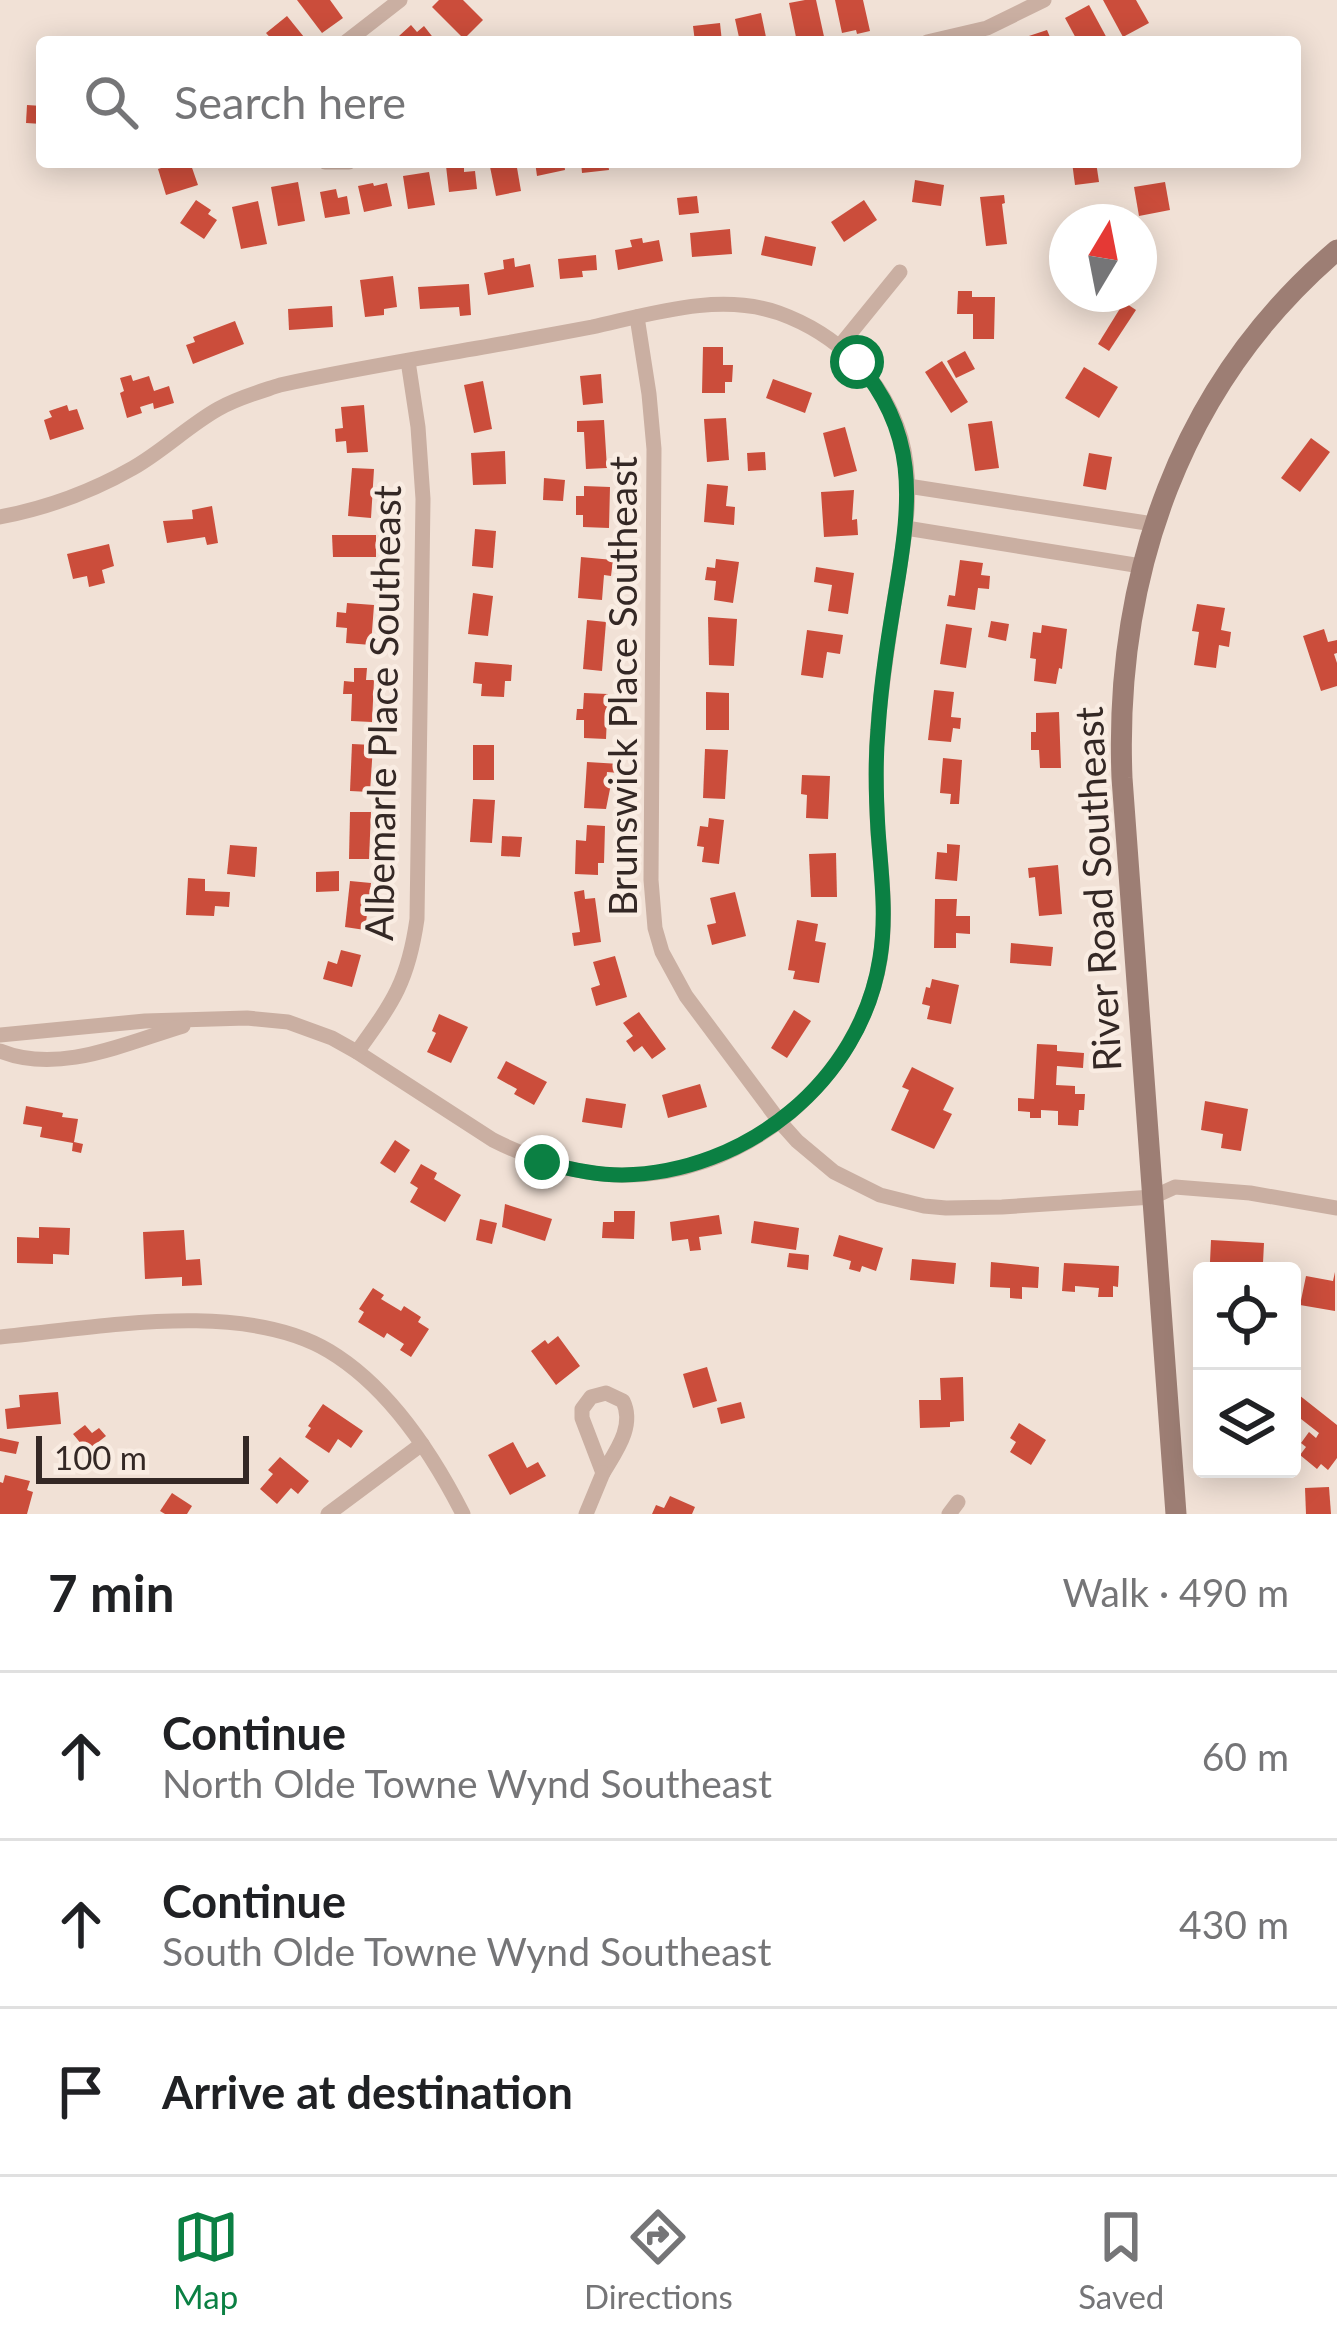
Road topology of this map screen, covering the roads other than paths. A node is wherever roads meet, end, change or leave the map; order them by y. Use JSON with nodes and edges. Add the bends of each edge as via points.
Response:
{"nodes":[{"id":1,"x":400,"y":0,"type":"edge"},
{"id":2,"x":1044,"y":0,"type":"edge"},
{"id":3,"x":354,"y":36,"type":"edge"},
{"id":4,"x":953,"y":36,"type":"edge"},
{"id":5,"x":1337,"y":250,"type":"edge"},
{"id":6,"x":900,"y":272,"type":"dead end"},
{"id":7,"x":637,"y":317,"type":"junction"},
{"id":8,"x":839,"y":347,"type":"junction"},
{"id":9,"x":408,"y":361,"type":"junction"},
{"id":10,"x":908,"y":486,"type":"junction"},
{"id":11,"x":0,"y":517,"type":"edge"},
{"id":12,"x":1154,"y":524,"type":"junction"},
{"id":13,"x":906,"y":528,"type":"junction"},
{"id":14,"x":1142,"y":566,"type":"junction"},
{"id":15,"x":203,"y":1020,"type":"junction"},
{"id":16,"x":0,"y":1035,"type":"edge"},
{"id":17,"x":0,"y":1052,"type":"edge"},
{"id":18,"x":357,"y":1052,"type":"junction"},
{"id":19,"x":780,"y":1122,"type":"junction"},
{"id":20,"x":1153,"y":1197,"type":"junction"},
{"id":21,"x":1337,"y":1208,"type":"edge"},
{"id":22,"x":0,"y":1337,"type":"edge"},
{"id":23,"x":422,"y":1444,"type":"junction"},
{"id":24,"x":603,"y":1473,"type":"junction"},
{"id":25,"x":328,"y":1514,"type":"edge"},
{"id":26,"x":464,"y":1514,"type":"edge"},
{"id":27,"x":586,"y":1514,"type":"edge"},
{"id":28,"x":1176,"y":1514,"type":"edge"}],
"edges":[{"from":1,"to":3,"type":"street"},
{"from":2,"to":4,"type":"street"},
{"from":5,"to":12,"type":"main road","name":"River Road Southeast","via":[[1257,334],[1201,414]]},
{"from":6,"to":8,"type":"street"},
{"from":7,"to":8,"type":"street","via":[[755,307]]},
{"from":7,"to":9,"type":"street"},
{"from":7,"to":19,"type":"street","name":"Brunswick Place Southeast","via":[[654,449],[655,928],[686,995]]},
{"from":8,"to":10,"type":"street","via":[[873,380],[893,416]]},
{"from":9,"to":11,"type":"street","via":[[233,401],[109,482]]},
{"from":9,"to":18,"type":"street","name":"Albemarle Place Southeast","via":[[422,499],[417,920],[400,990]]},
{"from":10,"to":12,"type":"street"},
{"from":10,"to":13,"type":"street"},
{"from":12,"to":14,"type":"main road","name":"River Road Southeast"},
{"from":13,"to":14,"type":"street"},
{"from":13,"to":19,"type":"street","via":[[878,728],[880,962],[849,1043]]},
{"from":14,"to":20,"type":"main road","name":"River Road Southeast","via":[[1120,720]]},
{"from":15,"to":16,"type":"street"},
{"from":15,"to":17,"type":"street","via":[[69,1058]]},
{"from":15,"to":18,"type":"street","via":[[288,1022]]},
{"from":18,"to":19,"type":"street","via":[[493,1140],[580,1171],[686,1166]]},
{"from":19,"to":20,"type":"street","name":"Brunswick Place Southeast","via":[[834,1172],[925,1206]]},
{"from":20,"to":21,"type":"street","name":"Brunswick Place Southeast","via":[[1175,1187]]},
{"from":20,"to":28,"type":"main road","name":"River Road Southeast"},
{"from":22,"to":23,"type":"street","via":[[188,1321],[279,1332],[347,1364]]},
{"from":23,"to":25,"type":"street"},
{"from":23,"to":26,"type":"street"},
{"from":24,"to":24,"type":"street","via":[[628,1415],[623,1401],[607,1393],[591,1397],[582,1418]]},
{"from":24,"to":27,"type":"street"}]}
